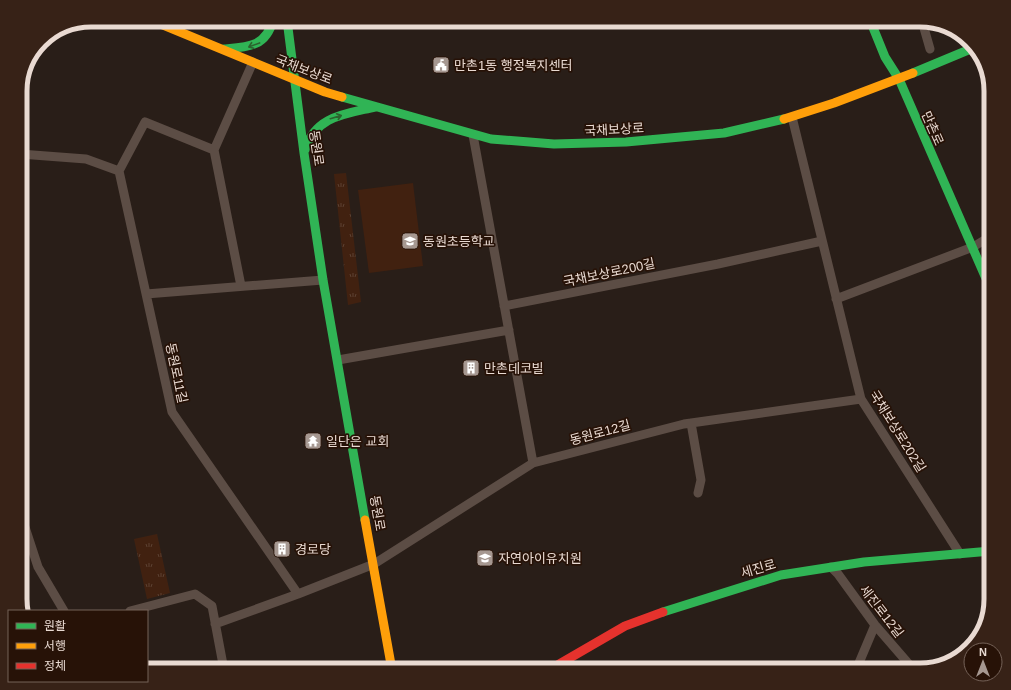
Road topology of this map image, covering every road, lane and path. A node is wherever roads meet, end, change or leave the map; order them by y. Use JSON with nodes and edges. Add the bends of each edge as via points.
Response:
{"nodes":[{"id":1,"x":168,"y":27,"type":"edge"},
{"id":2,"x":271,"y":27,"type":"edge"},
{"id":3,"x":288,"y":27,"type":"edge"},
{"id":4,"x":873,"y":27,"type":"edge"},
{"id":5,"x":924,"y":27,"type":"edge"},
{"id":6,"x":222,"y":49,"type":"junction"},
{"id":7,"x":930,"y":49,"type":"dead end"},
{"id":8,"x":969,"y":50,"type":"edge"},
{"id":9,"x":253,"y":62,"type":"junction"},
{"id":10,"x":899,"y":79,"type":"junction"},
{"id":11,"x":296,"y":80,"type":"junction"},
{"id":12,"x":375,"y":107,"type":"junction"},
{"id":13,"x":792,"y":117,"type":"junction"},
{"id":14,"x":473,"y":135,"type":"junction"},
{"id":15,"x":214,"y":150,"type":"junction"},
{"id":16,"x":304,"y":153,"type":"junction"},
{"id":17,"x":27,"y":155,"type":"edge"},
{"id":18,"x":119,"y":171,"type":"junction"},
{"id":19,"x":984,"y":240,"type":"edge"},
{"id":20,"x":822,"y":241,"type":"junction"},
{"id":21,"x":973,"y":247,"type":"junction"},
{"id":22,"x":984,"y":273,"type":"edge"},
{"id":23,"x":323,"y":280,"type":"junction"},
{"id":24,"x":241,"y":286,"type":"junction"},
{"id":25,"x":146,"y":294,"type":"junction"},
{"id":26,"x":836,"y":300,"type":"junction"},
{"id":27,"x":504,"y":306,"type":"junction"},
{"id":28,"x":509,"y":330,"type":"junction"},
{"id":29,"x":338,"y":360,"type":"junction"},
{"id":30,"x":861,"y":399,"type":"junction"},
{"id":31,"x":691,"y":423,"type":"junction"},
{"id":32,"x":533,"y":463,"type":"junction"},
{"id":33,"x":698,"y":493,"type":"dead end"},
{"id":34,"x":27,"y":533,"type":"edge"},
{"id":35,"x":984,"y":552,"type":"edge"},
{"id":36,"x":960,"y":554,"type":"junction"},
{"id":37,"x":374,"y":564,"type":"junction"},
{"id":38,"x":831,"y":567,"type":"junction"},
{"id":39,"x":298,"y":594,"type":"junction"},
{"id":40,"x":63,"y":610,"type":"edge"},
{"id":41,"x":134,"y":610,"type":"edge"},
{"id":42,"x":215,"y":624,"type":"junction"},
{"id":43,"x":875,"y":625,"type":"junction"},
{"id":44,"x":223,"y":663,"type":"edge"},
{"id":45,"x":391,"y":663,"type":"edge"},
{"id":46,"x":561,"y":663,"type":"edge"},
{"id":47,"x":859,"y":663,"type":"edge"},
{"id":48,"x":908,"y":663,"type":"edge"}],
"edges":[{"from":1,"to":6,"type":"main road","name":"국채보상로"},
{"from":2,"to":6,"type":"main road","one_way":true,"via":[[267,38],[260,43]]},
{"from":3,"to":11,"type":"main road","name":"동원로"},
{"from":4,"to":10,"type":"main road","name":"만촌로","via":[[885,56]]},
{"from":5,"to":7,"type":"street"},
{"from":6,"to":9,"type":"main road","name":"국채보상로"},
{"from":8,"to":10,"type":"main road","name":"국채보상로"},
{"from":9,"to":11,"type":"main road","name":"국채보상로"},
{"from":9,"to":15,"type":"street"},
{"from":10,"to":13,"type":"main road","name":"국채보상로"},
{"from":10,"to":21,"type":"main road","name":"만촌로"},
{"from":11,"to":12,"type":"main road","name":"국채보상로"},
{"from":11,"to":16,"type":"main road","name":"동원로"},
{"from":12,"to":14,"type":"main road","name":"국채보상로"},
{"from":16,"to":12,"type":"main road","one_way":true,"via":[[312,130],[322,123],[338,116]]},
{"from":13,"to":14,"type":"main road","name":"국채보상로","via":[[724,133],[626,142],[524,143]]},
{"from":13,"to":20,"type":"street","name":"국채보상로202길"},
{"from":14,"to":27,"type":"street"},
{"from":15,"to":18,"type":"street","via":[[146,122]]},
{"from":15,"to":24,"type":"street"},
{"from":16,"to":23,"type":"main road","name":"동원로"},
{"from":17,"to":18,"type":"street","via":[[86,159]]},
{"from":18,"to":25,"type":"street","name":"동원로11길"},
{"from":19,"to":21,"type":"street"},
{"from":20,"to":26,"type":"street","name":"국채보상로202길"},
{"from":20,"to":27,"type":"street","name":"국채보상로200길"},
{"from":21,"to":22,"type":"main road","name":"만촌로"},
{"from":21,"to":26,"type":"street"},
{"from":23,"to":24,"type":"street"},
{"from":23,"to":29,"type":"main road","name":"동원로"},
{"from":24,"to":25,"type":"street"},
{"from":25,"to":39,"type":"street","name":"동원로11길","via":[[172,412]]},
{"from":26,"to":30,"type":"street","name":"국채보상로202길"},
{"from":27,"to":28,"type":"street"},
{"from":28,"to":29,"type":"street"},
{"from":28,"to":32,"type":"street"},
{"from":29,"to":37,"type":"main road","name":"동원로"},
{"from":30,"to":31,"type":"street","name":"동원로12길"},
{"from":30,"to":36,"type":"street","name":"국채보상로202길"},
{"from":31,"to":32,"type":"street","name":"동원로12길"},
{"from":31,"to":33,"type":"street","via":[[701,480]]},
{"from":32,"to":37,"type":"street","name":"동원로12길"},
{"from":34,"to":40,"type":"street","via":[[38,567]]},
{"from":35,"to":36,"type":"main road","name":"세진로"},
{"from":36,"to":38,"type":"main road","name":"세진로"},
{"from":37,"to":39,"type":"street"},
{"from":37,"to":45,"type":"main road","name":"동원로"},
{"from":38,"to":43,"type":"street","name":"세진로12길"},
{"from":38,"to":46,"type":"main road","name":"세진로","via":[[781,575],[657,614],[625,626]]},
{"from":39,"to":42,"type":"street"},
{"from":41,"to":42,"type":"street","via":[[195,594],[212,606]]},
{"from":42,"to":44,"type":"street"},
{"from":43,"to":47,"type":"street"},
{"from":43,"to":48,"type":"street","name":"세진로12길"}]}
